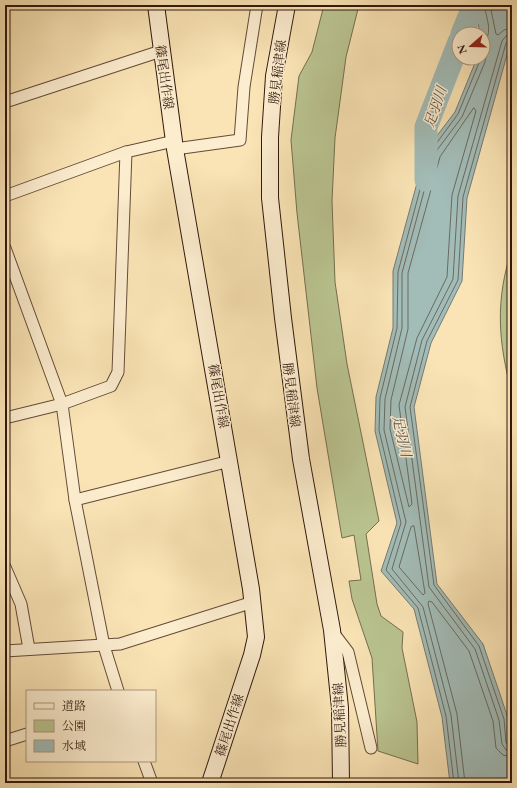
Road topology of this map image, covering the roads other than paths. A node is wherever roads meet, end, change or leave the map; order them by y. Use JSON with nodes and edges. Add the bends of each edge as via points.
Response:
{"nodes":[{"id":1,"x":156,"y":5,"type":"edge"},
{"id":2,"x":257,"y":5,"type":"edge"},
{"id":3,"x":287,"y":5,"type":"edge"},
{"id":4,"x":161,"y":51,"type":"junction"},
{"id":5,"x":5,"y":102,"type":"edge"},
{"id":6,"x":175,"y":145,"type":"junction"},
{"id":7,"x":126,"y":152,"type":"junction"},
{"id":8,"x":5,"y":196,"type":"edge"},
{"id":9,"x":5,"y":248,"type":"edge"},
{"id":10,"x":62,"y":404,"type":"junction"},
{"id":11,"x":5,"y":418,"type":"edge"},
{"id":12,"x":230,"y":461,"type":"junction"},
{"id":13,"x":75,"y":500,"type":"junction"},
{"id":14,"x":5,"y":568,"type":"edge"},
{"id":15,"x":253,"y":602,"type":"junction"},
{"id":16,"x":332,"y":630,"type":"junction"},
{"id":17,"x":104,"y":646,"type":"junction"},
{"id":18,"x":29,"y":649,"type":"junction"},
{"id":19,"x":5,"y":651,"type":"edge"},
{"id":20,"x":118,"y":690,"type":"edge"},
{"id":21,"x":26,"y":734,"type":"edge"},
{"id":22,"x":5,"y":741,"type":"edge"},
{"id":23,"x":371,"y":748,"type":"dead end"},
{"id":24,"x":144,"y":762,"type":"edge"},
{"id":25,"x":152,"y":783,"type":"edge"},
{"id":26,"x":210,"y":783,"type":"edge"},
{"id":27,"x":341,"y":783,"type":"edge"}],
"edges":[{"from":1,"to":4,"type":"main road","name":"篠尾出作線"},
{"from":2,"to":6,"type":"street","via":[[244,87],[240,140]]},
{"from":3,"to":16,"type":"main road","name":"勝見稲津線","via":[[274,76],[270,198],[301,459]]},
{"from":4,"to":5,"type":"street"},
{"from":4,"to":6,"type":"main road","name":"篠尾出作線"},
{"from":6,"to":7,"type":"street"},
{"from":6,"to":12,"type":"main road","name":"篠尾出作線"},
{"from":7,"to":8,"type":"street"},
{"from":7,"to":10,"type":"street","via":[[118,372],[111,386]]},
{"from":9,"to":10,"type":"street"},
{"from":10,"to":11,"type":"street"},
{"from":10,"to":13,"type":"street"},
{"from":12,"to":13,"type":"street"},
{"from":12,"to":15,"type":"main road","name":"篠尾出作線"},
{"from":13,"to":17,"type":"street"},
{"from":14,"to":18,"type":"street","via":[[21,604]]},
{"from":15,"to":17,"type":"street","via":[[120,644]]},
{"from":15,"to":26,"type":"main road","name":"篠尾出作線","via":[[256,637],[252,655]]},
{"from":16,"to":23,"type":"street","via":[[348,652]]},
{"from":16,"to":27,"type":"main road","name":"勝見稲津線","via":[[340,708]]},
{"from":17,"to":18,"type":"street"},
{"from":17,"to":20,"type":"street"},
{"from":18,"to":19,"type":"street"},
{"from":21,"to":22,"type":"street"},
{"from":24,"to":25,"type":"street"}]}
